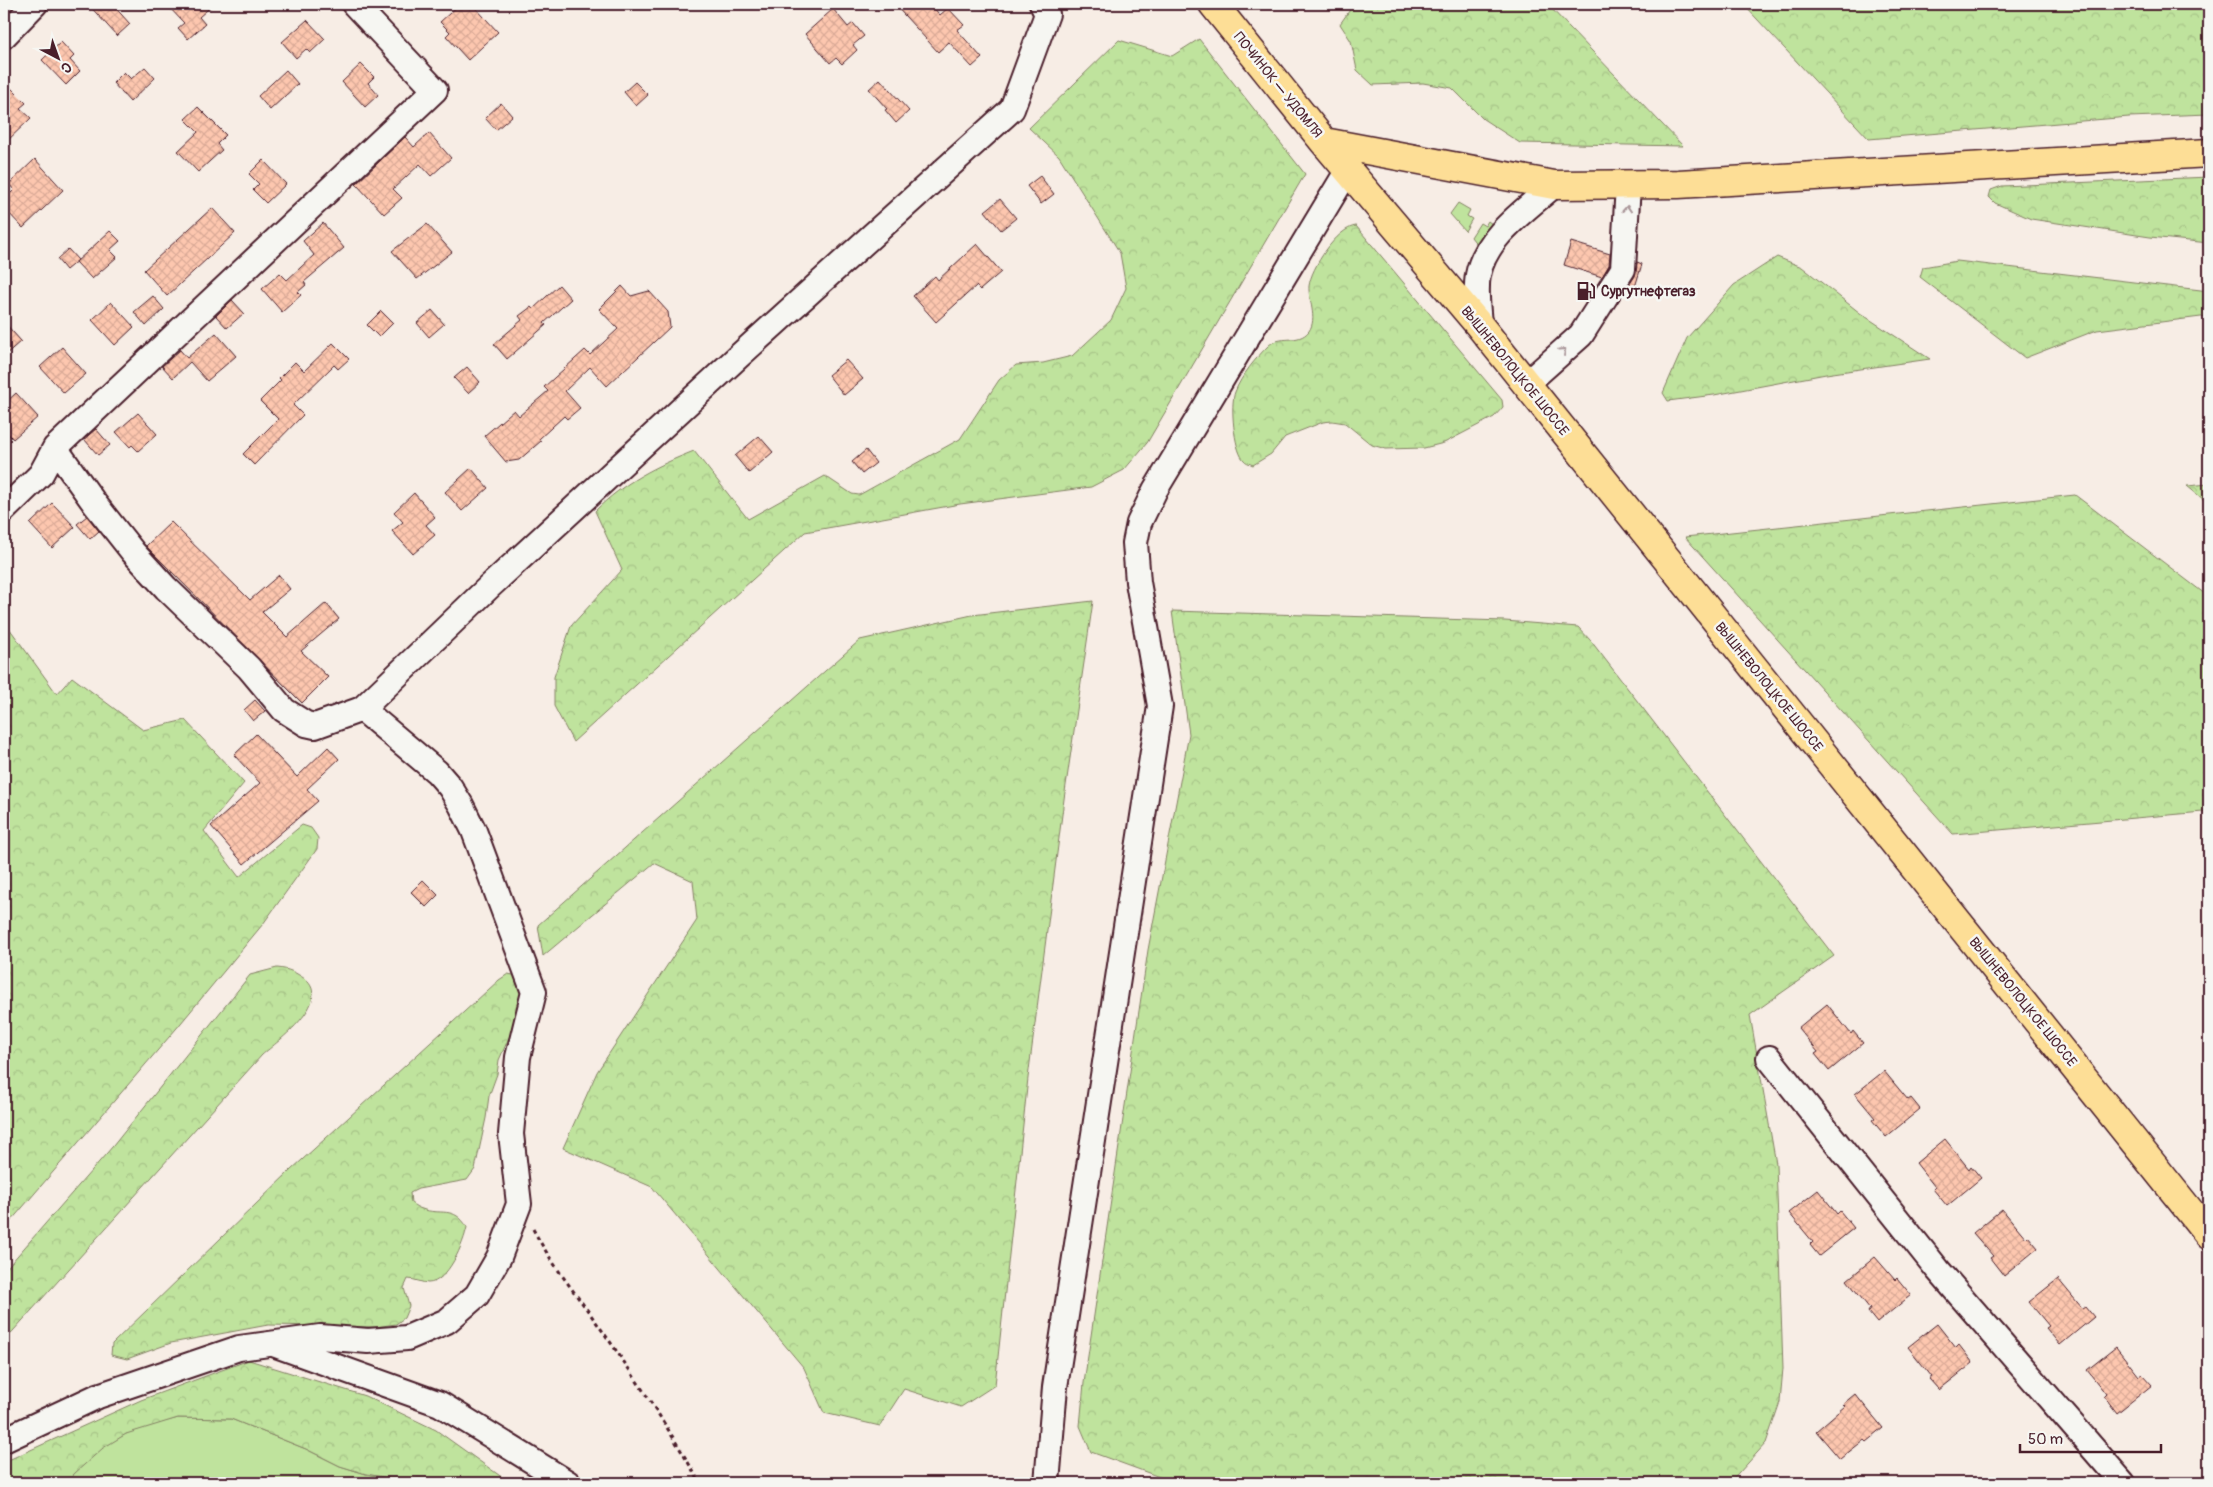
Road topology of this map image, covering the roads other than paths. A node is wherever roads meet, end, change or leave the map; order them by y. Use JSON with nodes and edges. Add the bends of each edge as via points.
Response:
{"nodes":[{"id":1,"x":35,"y":4,"type":"edge"},
{"id":2,"x":354,"y":4,"type":"edge"},
{"id":3,"x":1042,"y":4,"type":"edge"},
{"id":4,"x":1213,"y":4,"type":"edge"},
{"id":5,"x":4,"y":36,"type":"edge"},
{"id":6,"x":1324,"y":142,"type":"junction"},
{"id":7,"x":2209,"y":153,"type":"edge"},
{"id":8,"x":1348,"y":170,"type":"junction"},
{"id":9,"x":1554,"y":185,"type":"junction"},
{"id":10,"x":1628,"y":185,"type":"junction"},
{"id":11,"x":1479,"y":325,"type":"junction"},
{"id":12,"x":1526,"y":384,"type":"junction"},
{"id":13,"x":55,"y":448,"type":"junction"},
{"id":14,"x":4,"y":510,"type":"edge"},
{"id":15,"x":362,"y":709,"type":"junction"},
{"id":16,"x":1770,"y":1058,"type":"dead end"},
{"id":17,"x":2209,"y":1235,"type":"edge"},
{"id":18,"x":272,"y":1344,"type":"junction"},
{"id":19,"x":4,"y":1440,"type":"edge"},
{"id":20,"x":568,"y":1483,"type":"edge"},
{"id":21,"x":1047,"y":1483,"type":"edge"},
{"id":22,"x":2123,"y":1483,"type":"edge"}],
"edges":[{"from":1,"to":5,"type":"street"},
{"from":2,"to":13,"type":"street","via":[[435,90]]},
{"from":3,"to":15,"type":"street","via":[[1047,14],[1012,109],[489,587]]},
{"from":4,"to":6,"type":"main road","name":"ПОЧИНОК — УДОМЛЯ"},
{"from":6,"to":8,"type":"main road","name":"ВЫШНЕВОЛОЦКОЕ ШОССЕ"},
{"from":6,"to":9,"type":"main road"},
{"from":7,"to":10,"type":"main road"},
{"from":8,"to":11,"type":"main road","name":"ВЫШНЕВОЛОЦКОЕ ШОССЕ"},
{"from":8,"to":21,"type":"street","via":[[1155,490],[1139,523],[1135,543],[1138,582],[1160,706],[1055,1387]]},
{"from":9,"to":10,"type":"main road"},
{"from":9,"to":11,"type":"street","via":[[1495,239],[1478,274]]},
{"from":12,"to":10,"type":"street","one_way":true,"via":[[1580,335],[1623,269]]},
{"from":11,"to":12,"type":"main road","name":"ВЫШНЕВОЛОЦКОЕ ШОССЕ"},
{"from":12,"to":17,"type":"main road","name":"ВЫШНЕВОЛОЦКОЕ ШОССЕ"},
{"from":13,"to":14,"type":"street","via":[[41,474]]},
{"from":13,"to":15,"type":"street","via":[[133,552],[249,668],[284,710],[315,726]]},
{"from":15,"to":18,"type":"street","via":[[421,757],[454,793],[474,831],[534,992],[518,1057],[511,1134],[519,1204],[499,1257],[477,1295],[447,1321],[407,1338],[368,1341],[320,1337]]},
{"from":16,"to":22,"type":"street","via":[[1938,1270]]},
{"from":18,"to":19,"type":"street","via":[[239,1348],[98,1396]]},
{"from":18,"to":20,"type":"street","via":[[440,1404]]}]}
